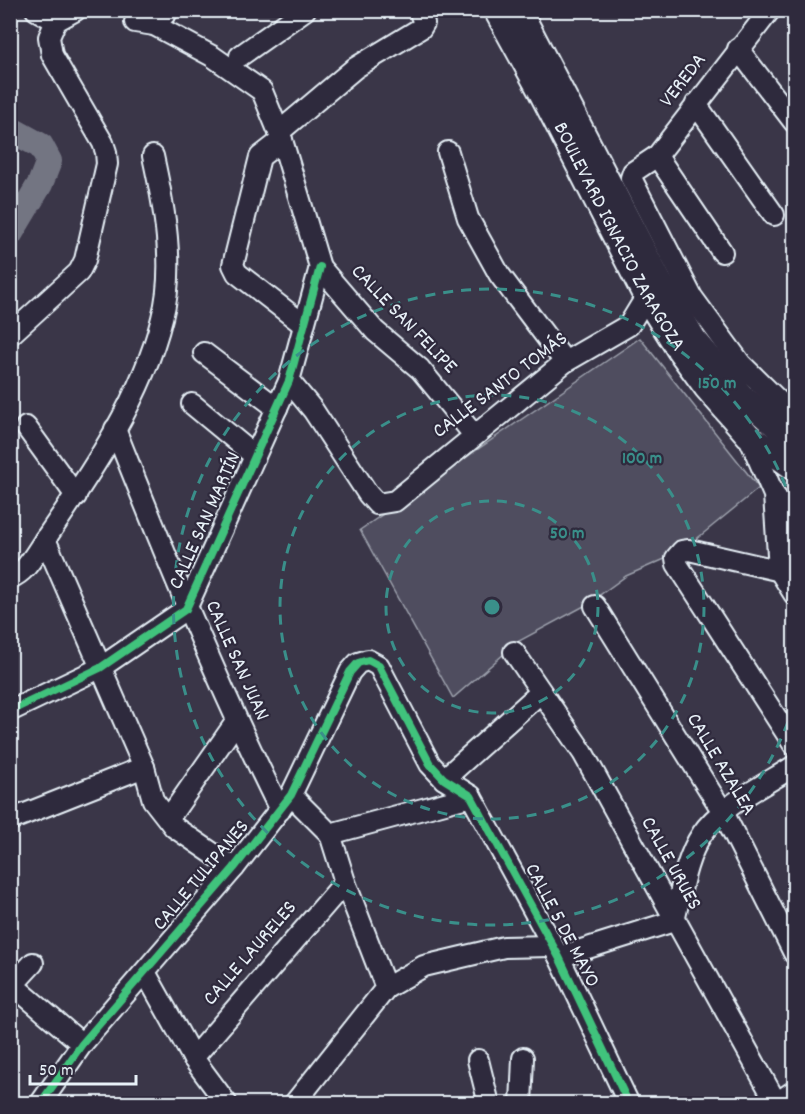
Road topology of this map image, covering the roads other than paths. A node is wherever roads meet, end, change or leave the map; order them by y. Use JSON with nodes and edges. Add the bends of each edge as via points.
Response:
{"nodes":[{"id":1,"x":36,"y":10,"type":"edge"},
{"id":2,"x":76,"y":10,"type":"edge"},
{"id":3,"x":169,"y":10,"type":"edge"},
{"id":4,"x":305,"y":10,"type":"edge"},
{"id":5,"x":496,"y":10,"type":"edge"},
{"id":6,"x":519,"y":10,"type":"edge"},
{"id":7,"x":770,"y":10,"type":"edge"},
{"id":8,"x":421,"y":17,"type":"edge"},
{"id":9,"x":56,"y":21,"type":"junction"},
{"id":10,"x":738,"y":50,"type":"junction"},
{"id":11,"x":262,"y":91,"type":"junction"},
{"id":12,"x":696,"y":104,"type":"junction"},
{"id":13,"x":795,"y":122,"type":"edge"},
{"id":14,"x":281,"y":136,"type":"junction"},
{"id":15,"x":448,"y":152,"type":"dead end"},
{"id":16,"x":153,"y":156,"type":"dead end"},
{"id":17,"x":657,"y":156,"type":"junction"},
{"id":18,"x":774,"y":215,"type":"dead end"},
{"id":19,"x":722,"y":252,"type":"dead end"},
{"id":20,"x":320,"y":267,"type":"junction"},
{"id":21,"x":646,"y":297,"type":"junction"},
{"id":22,"x":304,"y":325,"type":"junction"},
{"id":23,"x":10,"y":335,"type":"edge"},
{"id":24,"x":204,"y":352,"type":"dead end"},
{"id":25,"x":565,"y":362,"type":"junction"},
{"id":26,"x":289,"y":381,"type":"junction"},
{"id":27,"x":192,"y":404,"type":"dead end"},
{"id":28,"x":277,"y":408,"type":"junction"},
{"id":29,"x":795,"y":416,"type":"edge"},
{"id":30,"x":26,"y":427,"type":"dead end"},
{"id":31,"x":115,"y":429,"type":"junction"},
{"id":32,"x":474,"y":435,"type":"junction"},
{"id":33,"x":748,"y":435,"type":"junction"},
{"id":34,"x":795,"y":442,"type":"edge"},
{"id":35,"x":255,"y":456,"type":"junction"},
{"id":36,"x":795,"y":468,"type":"edge"},
{"id":37,"x":774,"y":495,"type":"junction"},
{"id":38,"x":76,"y":496,"type":"junction"},
{"id":39,"x":795,"y":528,"type":"edge"},
{"id":40,"x":45,"y":539,"type":"junction"},
{"id":41,"x":787,"y":572,"type":"edge"},
{"id":42,"x":10,"y":578,"type":"edge"},
{"id":43,"x":795,"y":594,"type":"edge"},
{"id":44,"x":595,"y":606,"type":"dead end"},
{"id":45,"x":186,"y":609,"type":"junction"},
{"id":46,"x":514,"y":652,"type":"dead end"},
{"id":47,"x":368,"y":660,"type":"joint"},
{"id":48,"x":100,"y":668,"type":"junction"},
{"id":49,"x":540,"y":693,"type":"junction"},
{"id":50,"x":10,"y":711,"type":"edge"},
{"id":51,"x":236,"y":722,"type":"junction"},
{"id":52,"x":795,"y":745,"type":"edge"},
{"id":53,"x":795,"y":766,"type":"edge"},
{"id":54,"x":144,"y":767,"type":"junction"},
{"id":55,"x":444,"y":779,"type":"junction"},
{"id":56,"x":471,"y":796,"type":"junction"},
{"id":57,"x":285,"y":802,"type":"junction"},
{"id":58,"x":723,"y":812,"type":"junction"},
{"id":59,"x":170,"y":818,"type":"junction"},
{"id":60,"x":10,"y":820,"type":"edge"},
{"id":61,"x":330,"y":834,"type":"junction"},
{"id":62,"x":234,"y":868,"type":"junction"},
{"id":63,"x":345,"y":882,"type":"junction"},
{"id":64,"x":674,"y":921,"type":"junction"},
{"id":65,"x":555,"y":952,"type":"junction"},
{"id":66,"x":795,"y":953,"type":"edge"},
{"id":67,"x":33,"y":963,"type":"dead end"},
{"id":68,"x":145,"y":972,"type":"junction"},
{"id":69,"x":12,"y":986,"type":"edge"},
{"id":70,"x":386,"y":988,"type":"junction"},
{"id":71,"x":82,"y":1044,"type":"junction"},
{"id":72,"x":193,"y":1058,"type":"junction"},
{"id":73,"x":523,"y":1058,"type":"dead end"},
{"id":74,"x":478,"y":1060,"type":"dead end"},
{"id":75,"x":795,"y":1091,"type":"edge"},
{"id":76,"x":777,"y":1103,"type":"edge"},
{"id":77,"x":40,"y":1104,"type":"edge"},
{"id":78,"x":227,"y":1104,"type":"edge"},
{"id":79,"x":294,"y":1104,"type":"edge"},
{"id":80,"x":489,"y":1104,"type":"edge"},
{"id":81,"x":521,"y":1104,"type":"edge"},
{"id":82,"x":629,"y":1104,"type":"edge"}],
"edges":[{"from":1,"to":9,"type":"street"},
{"from":2,"to":9,"type":"street"},
{"from":3,"to":11,"type":"street","via":[[145,23],[212,56]]},
{"from":4,"to":11,"type":"street","name":"CALLE SAN FELIPE","via":[[245,61]]},
{"from":5,"to":21,"type":"main road","name":"BOULEVARD IGNACIO ZARAGOZA"},
{"from":6,"to":34,"type":"main road","name":"BOULEVARD IGNACIO ZARAGOZA","via":[[659,280],[694,339],[741,395]]},
{"from":7,"to":10,"type":"street","name":"VEREDA"},
{"from":8,"to":14,"type":"street","via":[[421,28],[355,68]]},
{"from":9,"to":23,"type":"street","via":[[48,37],[52,55],[103,143],[107,164],[79,272]]},
{"from":10,"to":12,"type":"street","name":"VEREDA"},
{"from":10,"to":13,"type":"street"},
{"from":11,"to":14,"type":"street","name":"CALLE SAN FELIPE"},
{"from":12,"to":17,"type":"street","name":"VEREDA"},
{"from":12,"to":18,"type":"street"},
{"from":14,"to":20,"type":"street","name":"CALLE SAN FELIPE"},
{"from":14,"to":22,"type":"street","via":[[260,157],[233,265],[237,273]]},
{"from":15,"to":25,"type":"street","via":[[474,228],[500,274]]},
{"from":16,"to":31,"type":"street","via":[[166,219],[163,317]]},
{"from":17,"to":19,"type":"street"},
{"from":17,"to":29,"type":"street","name":"VEREDA","via":[[631,174],[692,297],[741,364]]},
{"from":20,"to":22,"type":"street","name":"CALLE SAN FELIPE"},
{"from":20,"to":32,"type":"street","name":"CALLE SAN FELIPE","via":[[375,331],[420,369]]},
{"from":21,"to":25,"type":"street","name":"CALLE SANTO TOMÁS","via":[[629,325]]},
{"from":21,"to":33,"type":"main road","name":"BOULEVARD IGNACIO ZARAGOZA","via":[[706,387]]},
{"from":22,"to":26,"type":"street","name":"CALLE SAN MARTÍN"},
{"from":24,"to":28,"type":"street"},
{"from":25,"to":32,"type":"street","name":"CALLE SANTO TOMÁS"},
{"from":26,"to":28,"type":"street","name":"CALLE SAN MARTÍN"},
{"from":26,"to":32,"type":"street","name":"CALLE SANTO TOMÁS","via":[[376,504],[395,501]]},
{"from":27,"to":35,"type":"street"},
{"from":28,"to":35,"type":"street","name":"CALLE SAN MARTÍN"},
{"from":30,"to":38,"type":"street"},
{"from":31,"to":38,"type":"street"},
{"from":31,"to":45,"type":"street","name":"CALLE SAN JUAN"},
{"from":33,"to":36,"type":"main road","name":"BOULEVARD IGNACIO ZARAGOZA"},
{"from":33,"to":37,"type":"street"},
{"from":35,"to":45,"type":"street","name":"CALLE SAN MARTÍN"},
{"from":37,"to":39,"type":"street"},
{"from":37,"to":41,"type":"street"},
{"from":38,"to":40,"type":"street"},
{"from":40,"to":42,"type":"street","via":[[18,576]]},
{"from":40,"to":48,"type":"street"},
{"from":41,"to":43,"type":"street"},
{"from":41,"to":52,"type":"street","via":[[689,550],[676,558]]},
{"from":44,"to":58,"type":"street","name":"CALLE AZALEA"},
{"from":45,"to":48,"type":"street","name":"CALLE SAN MARTÍN"},
{"from":45,"to":51,"type":"street","name":"CALLE SAN JUAN"},
{"from":46,"to":49,"type":"street","name":"CALLE URUES"},
{"from":47,"to":55,"type":"street","name":"CALLE 5 DE MAYO","via":[[379,666],[430,764]]},
{"from":47,"to":57,"type":"street","name":"CALLE TULIPANES","via":[[358,663],[350,672]]},
{"from":48,"to":50,"type":"street","name":"CALLE SAN MARTÍN"},
{"from":48,"to":54,"type":"street"},
{"from":49,"to":55,"type":"street"},
{"from":49,"to":64,"type":"street","name":"CALLE URUES","via":[[583,753]]},
{"from":51,"to":57,"type":"street","name":"CALLE SAN JUAN"},
{"from":51,"to":59,"type":"street"},
{"from":53,"to":58,"type":"street"},
{"from":54,"to":59,"type":"street","via":[[153,800]]},
{"from":54,"to":60,"type":"street"},
{"from":55,"to":56,"type":"street","name":"CALLE 5 DE MAYO"},
{"from":56,"to":61,"type":"street"},
{"from":56,"to":65,"type":"street","name":"CALLE 5 DE MAYO"},
{"from":57,"to":61,"type":"street","name":"CALLE SAN JUAN"},
{"from":57,"to":62,"type":"street","name":"CALLE TULIPANES"},
{"from":58,"to":64,"type":"street","via":[[702,833],[689,859]]},
{"from":58,"to":66,"type":"street","name":"CALLE AZALEA"},
{"from":59,"to":62,"type":"street","via":[[174,827]]},
{"from":61,"to":63,"type":"street"},
{"from":62,"to":68,"type":"street","name":"CALLE TULIPANES"},
{"from":63,"to":70,"type":"street"},
{"from":63,"to":72,"type":"street","name":"CALLE LAURELES"},
{"from":64,"to":65,"type":"street"},
{"from":64,"to":76,"type":"street","name":"CALLE URUES"},
{"from":65,"to":70,"type":"street","via":[[504,947],[424,966]]},
{"from":65,"to":82,"type":"street","name":"CALLE 5 DE MAYO"},
{"from":67,"to":69,"type":"street"},
{"from":68,"to":71,"type":"street","name":"CALLE TULIPANES"},
{"from":68,"to":72,"type":"street"},
{"from":69,"to":71,"type":"street"},
{"from":70,"to":79,"type":"street"},
{"from":71,"to":77,"type":"street","name":"CALLE TULIPANES"},
{"from":72,"to":78,"type":"street"},
{"from":73,"to":81,"type":"street"},
{"from":74,"to":80,"type":"street"},
{"from":75,"to":76,"type":"street"}]}
